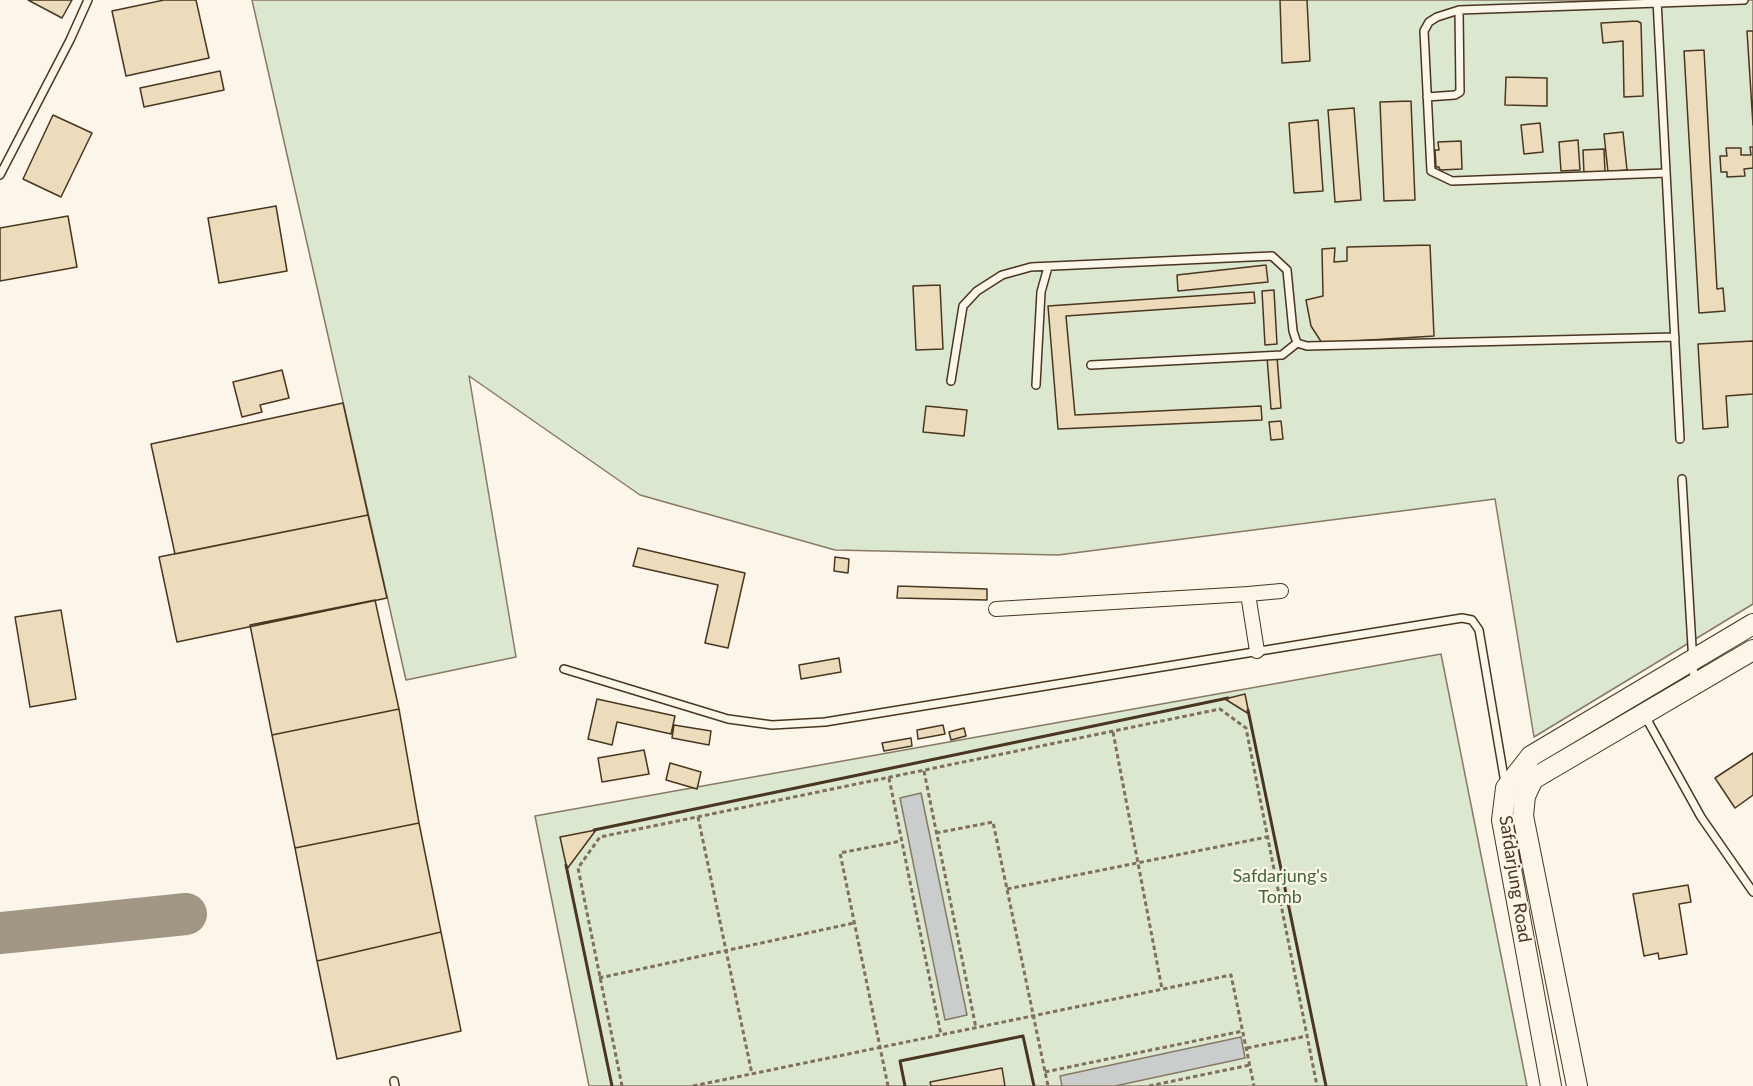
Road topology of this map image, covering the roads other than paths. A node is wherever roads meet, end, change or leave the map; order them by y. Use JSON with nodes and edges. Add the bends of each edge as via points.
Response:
{"nodes":[{"id":1,"x":88,"y":0,"type":"edge"},
{"id":2,"x":1744,"y":0,"type":"edge"},
{"id":3,"x":1657,"y":1,"type":"edge"},
{"id":4,"x":1460,"y":10,"type":"junction"},
{"id":5,"x":1427,"y":97,"type":"junction"},
{"id":6,"x":1666,"y":174,"type":"junction"},
{"id":7,"x":0,"y":176,"type":"edge"},
{"id":8,"x":1048,"y":267,"type":"junction"},
{"id":9,"x":1675,"y":337,"type":"junction"},
{"id":10,"x":1298,"y":343,"type":"junction"},
{"id":11,"x":1091,"y":365,"type":"dead end"},
{"id":12,"x":951,"y":381,"type":"dead end"},
{"id":13,"x":1036,"y":385,"type":"dead end"},
{"id":14,"x":1680,"y":440,"type":"dead end"},
{"id":15,"x":1682,"y":479,"type":"dead end"},
{"id":16,"x":1281,"y":591,"type":"dead end"},
{"id":17,"x":1248,"y":594,"type":"junction"},
{"id":18,"x":996,"y":609,"type":"dead end"},
{"id":19,"x":1753,"y":624,"type":"edge"},
{"id":20,"x":1753,"y":650,"type":"edge"},
{"id":21,"x":1257,"y":651,"type":"junction"},
{"id":22,"x":1693,"y":660,"type":"junction"},
{"id":23,"x":564,"y":669,"type":"dead end"},
{"id":24,"x":1695,"y":684,"type":"junction"},
{"id":25,"x":1643,"y":714,"type":"junction"},
{"id":26,"x":1509,"y":793,"type":"junction"},
{"id":27,"x":1753,"y":891,"type":"edge"},
{"id":28,"x":1551,"y":1086,"type":"edge"},
{"id":29,"x":1577,"y":1086,"type":"edge"}],
"edges":[{"from":1,"to":7,"type":"lane"},
{"from":2,"to":3,"type":"lane"},
{"from":3,"to":4,"type":"lane"},
{"from":3,"to":6,"type":"lane"},
{"from":4,"to":5,"type":"lane","via":[[1437,17],[1424,31]]},
{"from":4,"to":5,"type":"lane","via":[[1460,92]]},
{"from":5,"to":6,"type":"lane","via":[[1431,171],[1452,181]]},
{"from":6,"to":9,"type":"lane"},
{"from":8,"to":10,"type":"lane","via":[[1272,256],[1287,270],[1293,331]]},
{"from":8,"to":12,"type":"lane","via":[[1002,275],[977,291],[963,306]]},
{"from":8,"to":13,"type":"lane","via":[[1041,292]]},
{"from":9,"to":10,"type":"lane","via":[[1471,344]]},
{"from":9,"to":14,"type":"lane"},
{"from":10,"to":11,"type":"lane","via":[[1282,355]]},
{"from":15,"to":22,"type":"lane"},
{"from":16,"to":17,"type":"street"},
{"from":17,"to":18,"type":"street"},
{"from":17,"to":21,"type":"street"},
{"from":19,"to":22,"type":"main road","name":"Safdarjung Road"},
{"from":20,"to":24,"type":"main road","name":"Safdarjung Road"},
{"from":21,"to":23,"type":"lane","via":[[825,722],[772,725],[728,719]]},
{"from":21,"to":26,"type":"lane","via":[[1462,618],[1472,620],[1479,630]]},
{"from":22,"to":24,"type":"lane"},
{"from":22,"to":26,"type":"main road","name":"Safdarjung Road","via":[[1531,756]]},
{"from":24,"to":25,"type":"main road","name":"Safdarjung Road"},
{"from":25,"to":27,"type":"lane","via":[[1701,817]]},
{"from":25,"to":29,"type":"main road","name":"Safdarjung Road","via":[[1533,779],[1520,812]]},
{"from":26,"to":28,"type":"main road","name":"Safdarjung Road","via":[[1502,820]]}]}
